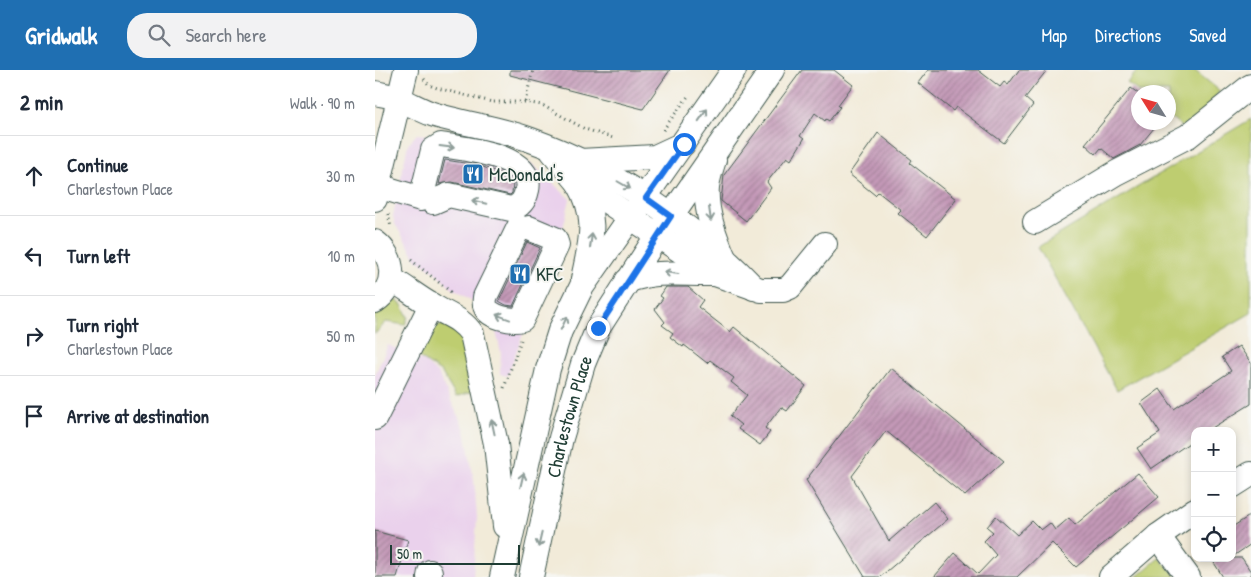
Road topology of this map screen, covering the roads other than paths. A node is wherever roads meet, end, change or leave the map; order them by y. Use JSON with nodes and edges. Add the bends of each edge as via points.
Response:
{"nodes":[{"id":1,"x":405,"y":70,"type":"edge"},
{"id":2,"x":734,"y":70,"type":"edge"},
{"id":3,"x":772,"y":70,"type":"edge"},
{"id":4,"x":1251,"y":86,"type":"edge"},
{"id":5,"x":375,"y":93,"type":"edge"},
{"id":6,"x":399,"y":99,"type":"junction"},
{"id":7,"x":684,"y":144,"type":"junction"},
{"id":8,"x":716,"y":149,"type":"junction"},
{"id":9,"x":579,"y":170,"type":"junction"},
{"id":10,"x":376,"y":192,"type":"edge"},
{"id":11,"x":646,"y":198,"type":"junction"},
{"id":12,"x":427,"y":201,"type":"dead end"},
{"id":13,"x":671,"y":216,"type":"junction"},
{"id":14,"x":632,"y":218,"type":"junction"},
{"id":15,"x":1035,"y":222,"type":"dead end"},
{"id":16,"x":657,"y":236,"type":"junction"},
{"id":17,"x":375,"y":242,"type":"edge"},
{"id":18,"x":825,"y":244,"type":"dead end"},
{"id":19,"x":720,"y":266,"type":"junction"},
{"id":20,"x":391,"y":279,"type":"junction"},
{"id":21,"x":627,"y":281,"type":"junction"},
{"id":22,"x":581,"y":288,"type":"junction"},
{"id":23,"x":375,"y":300,"type":"edge"},
{"id":24,"x":431,"y":305,"type":"junction"},
{"id":25,"x":375,"y":418,"type":"edge"},
{"id":26,"x":1251,"y":474,"type":"edge"},
{"id":27,"x":1236,"y":483,"type":"edge"},
{"id":28,"x":1191,"y":513,"type":"edge"},
{"id":29,"x":1158,"y":536,"type":"junction"},
{"id":30,"x":507,"y":545,"type":"junction"},
{"id":31,"x":502,"y":577,"type":"edge"},
{"id":32,"x":531,"y":577,"type":"edge"},
{"id":33,"x":1111,"y":577,"type":"edge"},
{"id":34,"x":1188,"y":577,"type":"edge"}],
"edges":[{"from":1,"to":6,"type":"street"},
{"from":7,"to":2,"type":"street","name":"Charlestown Place","one_way":true},
{"from":3,"to":8,"type":"street","name":"Charlestown Place"},
{"from":4,"to":15,"type":"street","via":[[1188,136],[1115,173]]},
{"from":5,"to":6,"type":"street"},
{"from":6,"to":9,"type":"street","via":[[429,113],[531,140],[549,148]]},
{"from":6,"to":10,"type":"street"},
{"from":7,"to":9,"type":"street","via":[[655,157]]},
{"from":7,"to":11,"type":"street","name":"Charlestown Place"},
{"from":8,"to":13,"type":"street","name":"Charlestown Place"},
{"from":8,"to":19,"type":"street","one_way":true,"via":[[707,187]]},
{"from":9,"to":11,"type":"street","one_way":true},
{"from":9,"to":14,"type":"street"},
{"from":22,"to":9,"type":"street","one_way":true,"via":[[593,226]]},
{"from":10,"to":12,"type":"street"},
{"from":11,"to":13,"type":"street"},
{"from":11,"to":14,"type":"street","name":"Charlestown Place"},
{"from":13,"to":16,"type":"street","name":"Charlestown Place"},
{"from":13,"to":19,"type":"street"},
{"from":14,"to":16,"type":"street"},
{"from":14,"to":22,"type":"street","name":"Charlestown Place"},
{"from":16,"to":19,"type":"street"},
{"from":16,"to":21,"type":"street","name":"Charlestown Place"},
{"from":17,"to":20,"type":"street","via":[[389,258]]},
{"from":18,"to":19,"type":"street","via":[[790,287],[771,291],[754,288]]},
{"from":19,"to":21,"type":"street","one_way":true,"via":[[685,275],[645,274]]},
{"from":20,"to":23,"type":"street","via":[[387,289]]},
{"from":20,"to":24,"type":"street"},
{"from":21,"to":32,"type":"street","name":"Charlestown Place","one_way":true,"via":[[598,328],[583,364],[561,438]]},
{"from":30,"to":22,"type":"street","name":"Charlestown Place","one_way":true,"via":[[547,369],[560,331]]},
{"from":24,"to":25,"type":"street"},
{"from":30,"to":24,"type":"street","one_way":true,"via":[[496,444],[480,359],[465,323]]},
{"from":26,"to":27,"type":"street"},
{"from":28,"to":29,"type":"street"},
{"from":29,"to":33,"type":"street"},
{"from":29,"to":34,"type":"street"},
{"from":30,"to":31,"type":"street","name":"Charlestown Place"}]}
